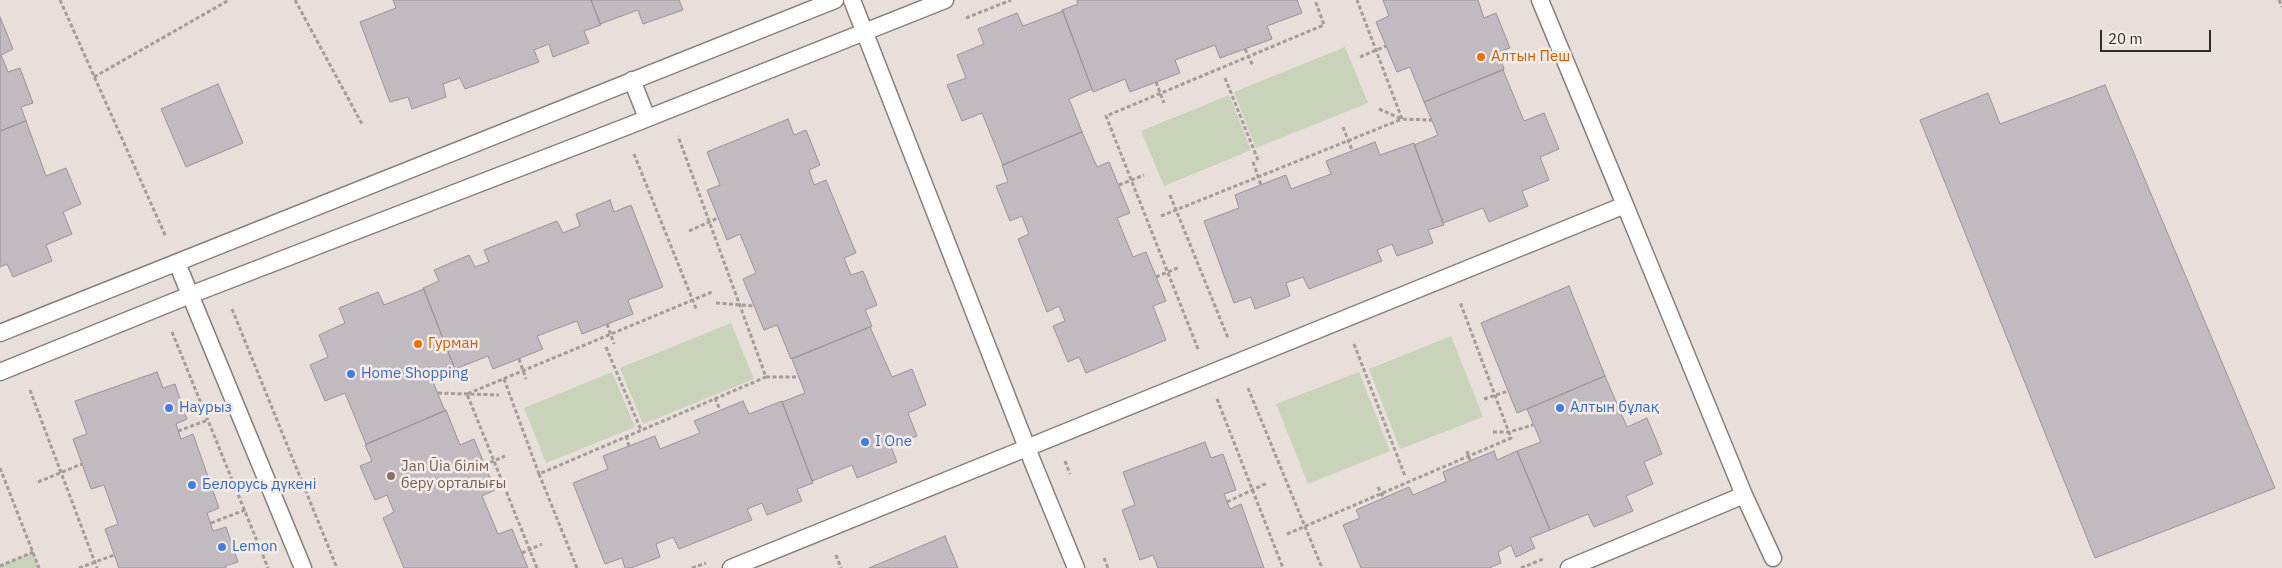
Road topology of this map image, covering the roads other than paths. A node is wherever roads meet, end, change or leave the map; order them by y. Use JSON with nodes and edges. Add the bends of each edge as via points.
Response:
{"nodes":[{"id":1,"x":835,"y":0,"type":"edge"},
{"id":2,"x":852,"y":0,"type":"edge"},
{"id":3,"x":945,"y":0,"type":"edge"},
{"id":4,"x":1540,"y":0,"type":"edge"},
{"id":5,"x":864,"y":31,"type":"junction"},
{"id":6,"x":632,"y":80,"type":"junction"},
{"id":7,"x":647,"y":118,"type":"junction"},
{"id":8,"x":1625,"y":205,"type":"junction"},
{"id":9,"x":177,"y":263,"type":"junction"},
{"id":10,"x":190,"y":295,"type":"junction"},
{"id":11,"x":0,"y":333,"type":"edge"},
{"id":12,"x":0,"y":372,"type":"edge"},
{"id":13,"x":1027,"y":448,"type":"junction"},
{"id":14,"x":1744,"y":495,"type":"junction"},
{"id":15,"x":1773,"y":558,"type":"dead end"},
{"id":16,"x":303,"y":568,"type":"edge"},
{"id":17,"x":730,"y":568,"type":"edge"},
{"id":18,"x":1076,"y":568,"type":"edge"},
{"id":19,"x":1569,"y":568,"type":"edge"}],
"edges":[{"from":1,"to":6,"type":"lane"},
{"from":2,"to":5,"type":"lane"},
{"from":3,"to":5,"type":"lane"},
{"from":4,"to":8,"type":"lane"},
{"from":5,"to":7,"type":"lane"},
{"from":5,"to":13,"type":"lane"},
{"from":6,"to":7,"type":"lane"},
{"from":6,"to":9,"type":"lane"},
{"from":7,"to":10,"type":"lane"},
{"from":8,"to":13,"type":"lane"},
{"from":8,"to":14,"type":"lane"},
{"from":9,"to":10,"type":"lane"},
{"from":9,"to":11,"type":"lane"},
{"from":10,"to":12,"type":"lane"},
{"from":10,"to":16,"type":"lane"},
{"from":13,"to":17,"type":"lane"},
{"from":13,"to":18,"type":"lane"},
{"from":14,"to":15,"type":"lane"},
{"from":14,"to":19,"type":"lane"}]}
